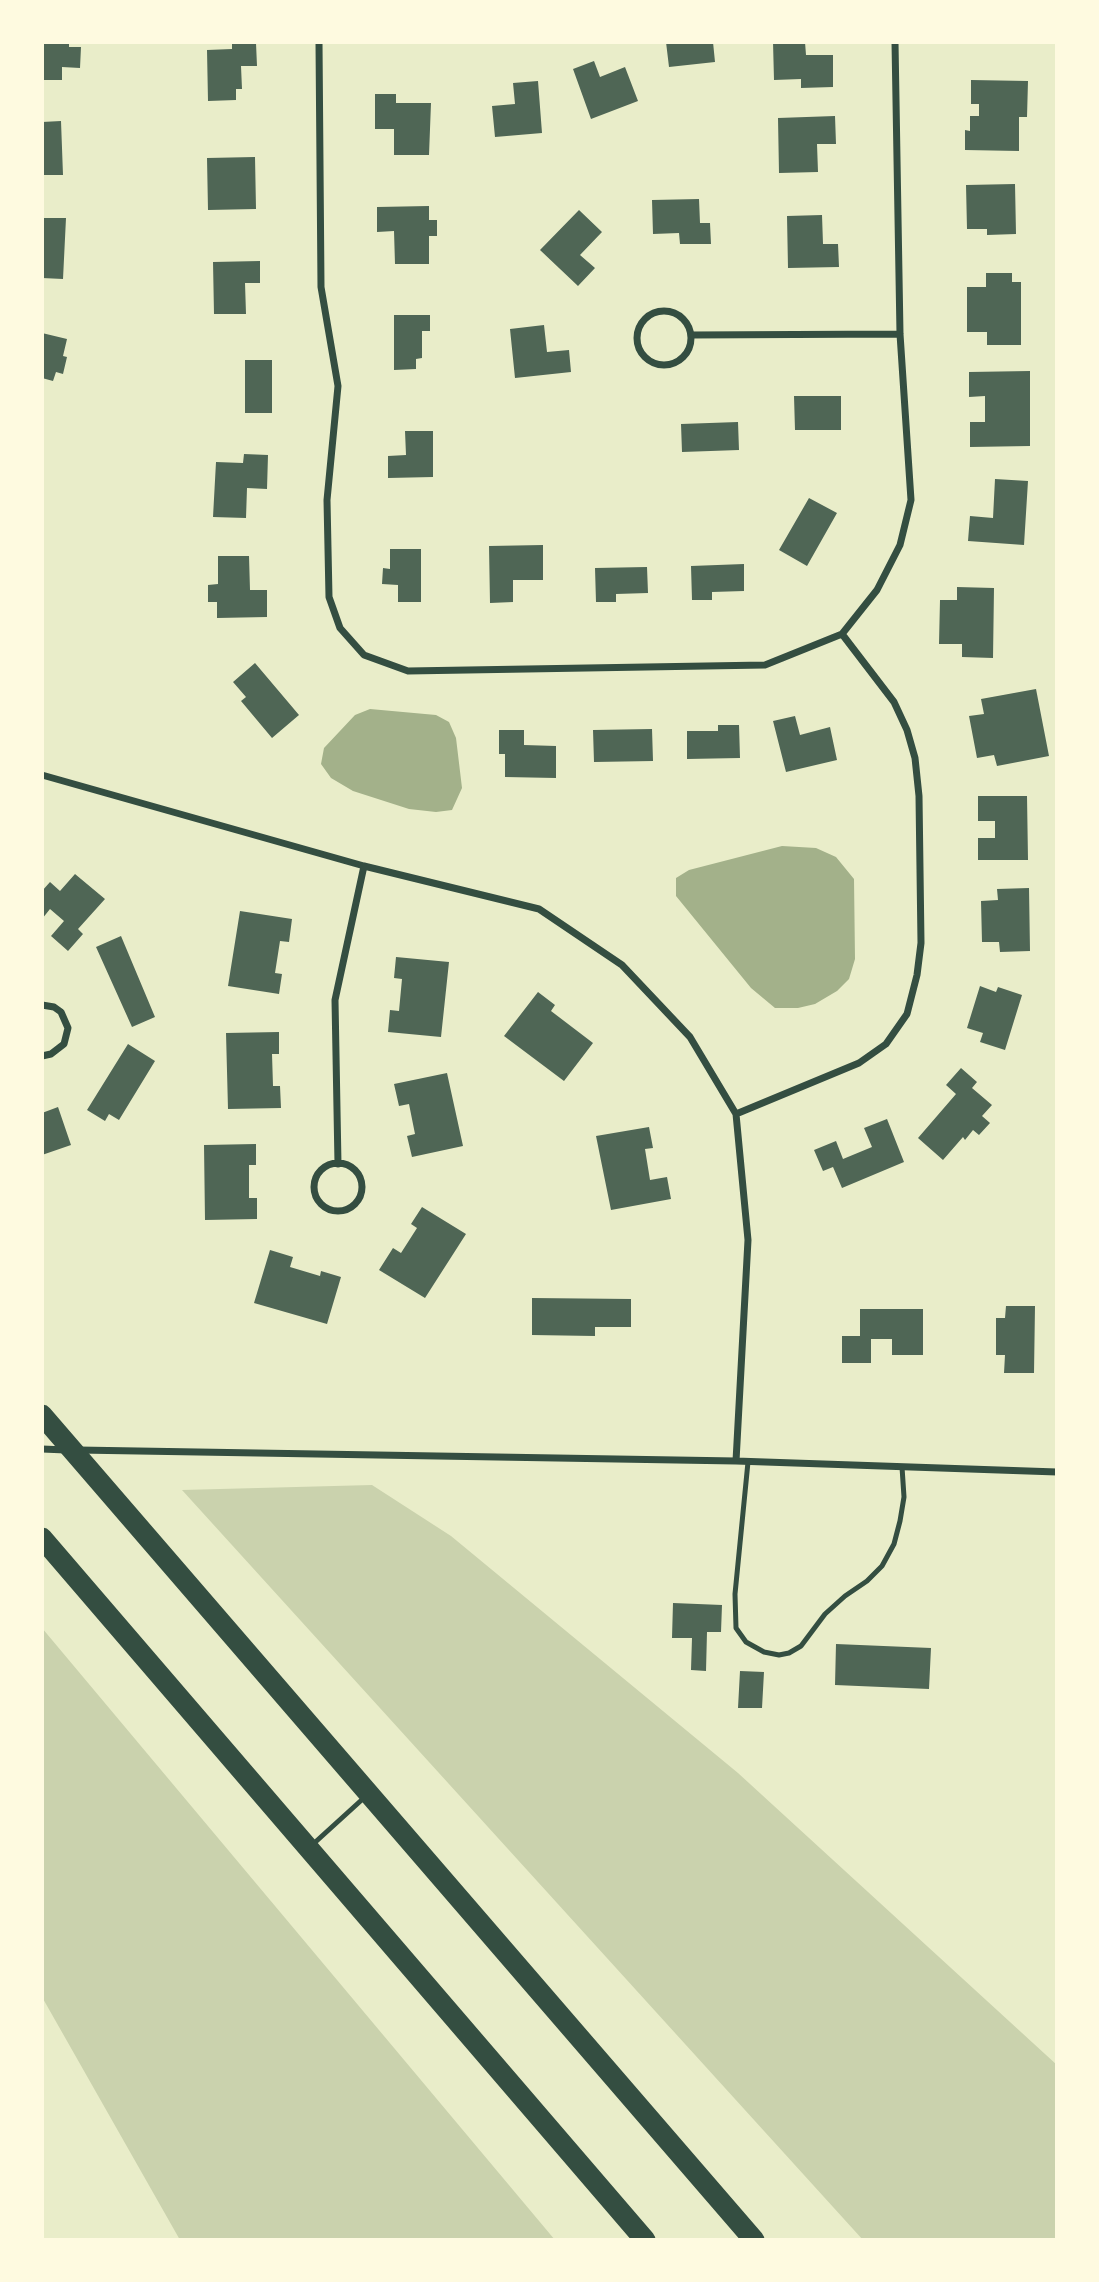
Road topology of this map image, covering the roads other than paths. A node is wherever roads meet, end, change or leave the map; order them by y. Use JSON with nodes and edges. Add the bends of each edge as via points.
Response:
{"nodes":[{"id":1,"x":319,"y":42,"type":"edge"},
{"id":2,"x":895,"y":42,"type":"edge"},
{"id":3,"x":900,"y":334,"type":"junction"},
{"id":4,"x":691,"y":335,"type":"junction"},
{"id":5,"x":842,"y":634,"type":"junction"},
{"id":6,"x":42,"y":775,"type":"edge"},
{"id":7,"x":365,"y":866,"type":"junction"},
{"id":8,"x":42,"y":1005,"type":"edge"},
{"id":9,"x":42,"y":1056,"type":"edge"},
{"id":10,"x":736,"y":1114,"type":"junction"},
{"id":11,"x":338,"y":1164,"type":"junction"},
{"id":12,"x":42,"y":1415,"type":"edge"},
{"id":13,"x":42,"y":1449,"type":"edge"},
{"id":14,"x":736,"y":1461,"type":"junction"},
{"id":15,"x":748,"y":1462,"type":"junction"},
{"id":16,"x":902,"y":1467,"type":"junction"},
{"id":17,"x":1057,"y":1472,"type":"edge"},
{"id":18,"x":42,"y":1538,"type":"edge"},
{"id":19,"x":368,"y":1794,"type":"junction"},
{"id":20,"x":308,"y":1848,"type":"junction"},
{"id":21,"x":645,"y":2240,"type":"edge"},
{"id":22,"x":754,"y":2240,"type":"edge"}],
"edges":[{"from":1,"to":5,"type":"street","via":[[321,287],[338,386],[327,500],[329,597],[340,628],[365,655],[408,671],[765,665]]},
{"from":2,"to":3,"type":"street"},
{"from":3,"to":4,"type":"street"},
{"from":3,"to":5,"type":"street","via":[[911,500],[889,568]]},
{"from":4,"to":4,"type":"street","via":[[676,313],[658,311],[642,321],[636,338],[642,355],[666,365],[688,352]]},
{"from":5,"to":10,"type":"street","via":[[894,702],[915,758],[921,943],[917,975],[907,1014],[886,1044],[859,1063]]},
{"from":6,"to":7,"type":"street"},
{"from":7,"to":10,"type":"street","via":[[539,909],[550,916],[622,965],[682,1028]]},
{"from":7,"to":11,"type":"street","via":[[335,1000]]},
{"from":8,"to":9,"type":"street","via":[[61,1012],[68,1028],[58,1051]]},
{"from":10,"to":14,"type":"street","via":[[748,1240]]},
{"from":11,"to":11,"type":"street","via":[[323,1169],[315,1182],[317,1198],[336,1211],[356,1203],[362,1188],[358,1173]]},
{"from":12,"to":19,"type":"highway"},
{"from":13,"to":14,"type":"street"},
{"from":14,"to":15,"type":"street"},
{"from":15,"to":16,"type":"street"},
{"from":15,"to":16,"type":"lane","via":[[736,1628],[746,1642],[779,1655],[802,1646],[825,1614],[882,1566],[900,1521]]},
{"from":16,"to":17,"type":"street"},
{"from":18,"to":20,"type":"highway"},
{"from":19,"to":20,"type":"lane"},
{"from":19,"to":22,"type":"highway"},
{"from":20,"to":21,"type":"highway"}]}
